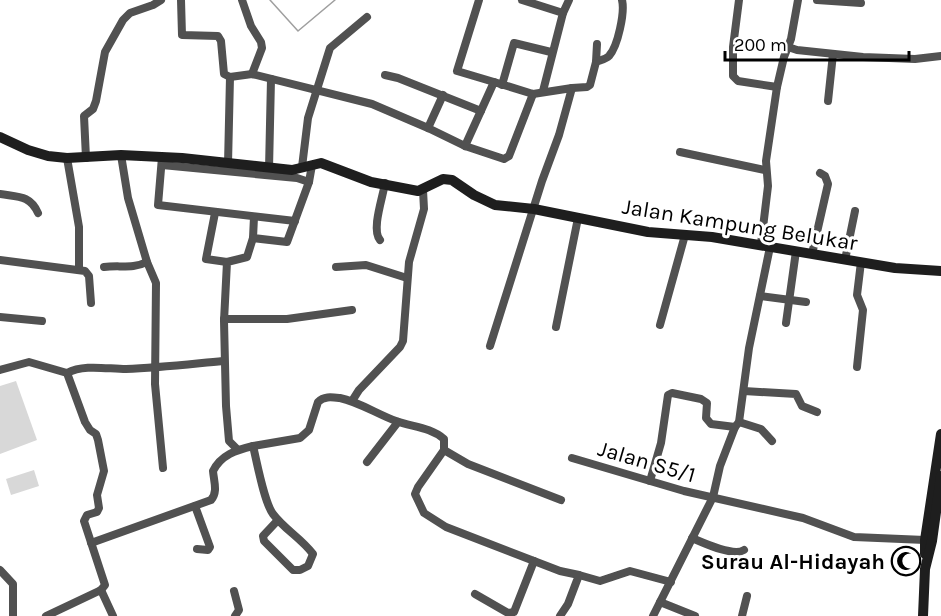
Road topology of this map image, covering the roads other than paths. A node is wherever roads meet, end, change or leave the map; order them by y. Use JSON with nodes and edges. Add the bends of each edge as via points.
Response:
{"nodes":[{"id":1,"x":161,"y":0,"type":"edge"},
{"id":2,"x":181,"y":0,"type":"edge"},
{"id":3,"x":243,"y":0,"type":"edge"},
{"id":4,"x":479,"y":0,"type":"edge"},
{"id":5,"x":522,"y":0,"type":"edge"},
{"id":6,"x":568,"y":0,"type":"edge"},
{"id":7,"x":622,"y":0,"type":"edge"},
{"id":8,"x":739,"y":0,"type":"edge"},
{"id":9,"x":798,"y":0,"type":"edge"},
{"id":10,"x":817,"y":0,"type":"edge"},
{"id":11,"x":861,"y":3,"type":"dead end"},
{"id":12,"x":563,"y":13,"type":"junction"},
{"id":13,"x":367,"y":16,"type":"dead end"},
{"id":14,"x":597,"y":44,"type":"dead end"},
{"id":15,"x":788,"y":47,"type":"junction"},
{"id":16,"x":552,"y":52,"type":"junction"},
{"id":17,"x":833,"y":54,"type":"junction"},
{"id":18,"x":941,"y":56,"type":"edge"},
{"id":19,"x":596,"y":62,"type":"junction"},
{"id":20,"x":252,"y":74,"type":"junction"},
{"id":21,"x":385,"y":75,"type":"dead end"},
{"id":22,"x":230,"y":76,"type":"junction"},
{"id":23,"x":271,"y":79,"type":"junction"},
{"id":24,"x":498,"y":83,"type":"junction"},
{"id":25,"x":777,"y":87,"type":"junction"},
{"id":26,"x":572,"y":88,"type":"junction"},
{"id":27,"x":317,"y":89,"type":"junction"},
{"id":28,"x":543,"y":91,"type":"junction"},
{"id":29,"x":534,"y":94,"type":"junction"},
{"id":30,"x":443,"y":95,"type":"junction"},
{"id":31,"x":828,"y":101,"type":"dead end"},
{"id":32,"x":481,"y":111,"type":"junction"},
{"id":33,"x":428,"y":128,"type":"junction"},
{"id":34,"x":0,"y":137,"type":"edge"},
{"id":35,"x":465,"y":146,"type":"junction"},
{"id":36,"x":680,"y":152,"type":"dead end"},
{"id":37,"x":121,"y":155,"type":"junction"},
{"id":38,"x":67,"y":158,"type":"junction"},
{"id":39,"x":86,"y":158,"type":"junction"},
{"id":40,"x":162,"y":161,"type":"junction"},
{"id":41,"x":228,"y":164,"type":"junction"},
{"id":42,"x":307,"y":166,"type":"junction"},
{"id":43,"x":269,"y":169,"type":"junction"},
{"id":44,"x":765,"y":170,"type":"junction"},
{"id":45,"x":820,"y":173,"type":"dead end"},
{"id":46,"x":309,"y":182,"type":"junction"},
{"id":47,"x":385,"y":183,"type":"junction"},
{"id":48,"x":423,"y":190,"type":"junction"},
{"id":49,"x":0,"y":194,"type":"edge"},
{"id":50,"x":534,"y":209,"type":"junction"},
{"id":51,"x":855,"y":211,"type":"dead end"},
{"id":52,"x":38,"y":213,"type":"dead end"},
{"id":53,"x":215,"y":213,"type":"junction"},
{"id":54,"x":254,"y":217,"type":"junction"},
{"id":55,"x":578,"y":218,"type":"junction"},
{"id":56,"x":296,"y":221,"type":"junction"},
{"id":57,"x":685,"y":235,"type":"junction"},
{"id":58,"x":253,"y":238,"type":"junction"},
{"id":59,"x":380,"y":240,"type":"dead end"},
{"id":60,"x":765,"y":246,"type":"junction"},
{"id":61,"x":796,"y":251,"type":"junction"},
{"id":62,"x":812,"y":254,"type":"junction"},
{"id":63,"x":0,"y":260,"type":"edge"},
{"id":64,"x":845,"y":260,"type":"junction"},
{"id":65,"x":147,"y":262,"type":"junction"},
{"id":66,"x":227,"y":262,"type":"junction"},
{"id":67,"x":861,"y":262,"type":"junction"},
{"id":68,"x":104,"y":267,"type":"dead end"},
{"id":69,"x":336,"y":267,"type":"dead end"},
{"id":70,"x":79,"y":270,"type":"junction"},
{"id":71,"x":941,"y":271,"type":"edge"},
{"id":72,"x":407,"y":278,"type":"junction"},
{"id":73,"x":760,"y":296,"type":"junction"},
{"id":74,"x":790,"y":300,"type":"junction"},
{"id":75,"x":806,"y":302,"type":"dead end"},
{"id":76,"x":91,"y":303,"type":"dead end"},
{"id":77,"x":352,"y":310,"type":"dead end"},
{"id":78,"x":0,"y":317,"type":"edge"},
{"id":79,"x":224,"y":319,"type":"junction"},
{"id":80,"x":42,"y":321,"type":"dead end"},
{"id":81,"x":786,"y":323,"type":"dead end"},
{"id":82,"x":660,"y":325,"type":"dead end"},
{"id":83,"x":556,"y":327,"type":"dead end"},
{"id":84,"x":490,"y":346,"type":"dead end"},
{"id":85,"x":224,"y":361,"type":"junction"},
{"id":86,"x":156,"y":367,"type":"junction"},
{"id":87,"x":857,"y":367,"type":"dead end"},
{"id":88,"x":0,"y":370,"type":"edge"},
{"id":89,"x":67,"y":373,"type":"junction"},
{"id":90,"x":744,"y":391,"type":"junction"},
{"id":91,"x":352,"y":401,"type":"junction"},
{"id":92,"x":817,"y":412,"type":"dead end"},
{"id":93,"x":398,"y":422,"type":"junction"},
{"id":94,"x":737,"y":425,"type":"junction"},
{"id":95,"x":941,"y":434,"type":"edge"},
{"id":96,"x":772,"y":441,"type":"dead end"},
{"id":97,"x":253,"y":446,"type":"junction"},
{"id":98,"x":237,"y":449,"type":"junction"},
{"id":99,"x":444,"y":450,"type":"junction"},
{"id":100,"x":572,"y":458,"type":"dead end"},
{"id":101,"x":367,"y":462,"type":"dead end"},
{"id":102,"x":163,"y":468,"type":"dead end"},
{"id":103,"x":650,"y":481,"type":"junction"},
{"id":104,"x":938,"y":482,"type":"edge"},
{"id":105,"x":713,"y":497,"type":"junction"},
{"id":106,"x":561,"y":500,"type":"dead end"},
{"id":107,"x":195,"y":506,"type":"junction"},
{"id":108,"x":278,"y":520,"type":"junction"},
{"id":109,"x":692,"y":538,"type":"junction"},
{"id":110,"x":924,"y":540,"type":"junction"},
{"id":111,"x":91,"y":543,"type":"junction"},
{"id":112,"x":197,"y":549,"type":"dead end"},
{"id":113,"x":744,"y":550,"type":"dead end"},
{"id":114,"x":534,"y":561,"type":"junction"},
{"id":115,"x":925,"y":569,"type":"junction"},
{"id":116,"x":0,"y":570,"type":"edge"},
{"id":117,"x":579,"y":575,"type":"junction"},
{"id":118,"x":671,"y":582,"type":"junction"},
{"id":119,"x":101,"y":590,"type":"junction"},
{"id":120,"x":234,"y":591,"type":"dead end"},
{"id":121,"x":475,"y":594,"type":"dead end"},
{"id":122,"x":747,"y":596,"type":"dead end"},
{"id":123,"x":660,"y":602,"type":"junction"},
{"id":124,"x":13,"y":616,"type":"edge"},
{"id":125,"x":46,"y":616,"type":"edge"},
{"id":126,"x":113,"y":616,"type":"edge"},
{"id":127,"x":235,"y":616,"type":"edge"},
{"id":128,"x":560,"y":616,"type":"edge"},
{"id":129,"x":653,"y":616,"type":"edge"},
{"id":130,"x":695,"y":616,"type":"edge"},
{"id":131,"x":742,"y":616,"type":"edge"},
{"id":132,"x":923,"y":616,"type":"edge"}],
"edges":[{"from":1,"to":39,"type":"street","via":[[125,16],[105,52],[96,101],[84,116]]},
{"from":2,"to":22,"type":"street","via":[[182,35],[218,36],[224,74]]},
{"from":3,"to":20,"type":"street","via":[[262,48]]},
{"from":4,"to":24,"type":"street","via":[[457,71]]},
{"from":5,"to":12,"type":"street"},
{"from":6,"to":12,"type":"street"},
{"from":7,"to":19,"type":"street","via":[[624,12],[615,46],[609,56]]},
{"from":8,"to":25,"type":"street","via":[[733,76],[738,81]]},
{"from":9,"to":15,"type":"street"},
{"from":10,"to":11,"type":"street"},
{"from":12,"to":16,"type":"street"},
{"from":13,"to":27,"type":"street","via":[[330,48]]},
{"from":14,"to":19,"type":"street"},
{"from":15,"to":17,"type":"street"},
{"from":15,"to":25,"type":"street"},
{"from":16,"to":24,"type":"street","via":[[514,43]]},
{"from":16,"to":28,"type":"street"},
{"from":17,"to":18,"type":"street","via":[[915,59]]},
{"from":17,"to":31,"type":"street"},
{"from":19,"to":26,"type":"street","via":[[590,85]]},
{"from":20,"to":22,"type":"street"},
{"from":20,"to":23,"type":"street"},
{"from":21,"to":30,"type":"street"},
{"from":22,"to":41,"type":"street"},
{"from":23,"to":27,"type":"street"},
{"from":23,"to":43,"type":"street"},
{"from":24,"to":29,"type":"street"},
{"from":24,"to":32,"type":"street"},
{"from":25,"to":44,"type":"street"},
{"from":26,"to":28,"type":"street"},
{"from":26,"to":50,"type":"street"},
{"from":27,"to":33,"type":"street","via":[[372,104]]},
{"from":27,"to":42,"type":"street","via":[[308,118]]},
{"from":28,"to":29,"type":"street"},
{"from":29,"to":35,"type":"street","via":[[509,156],[504,159]]},
{"from":30,"to":32,"type":"street"},
{"from":30,"to":33,"type":"street"},
{"from":32,"to":35,"type":"street"},
{"from":33,"to":35,"type":"street"},
{"from":34,"to":38,"type":"street","via":[[28,150]]},
{"from":36,"to":44,"type":"street"},
{"from":37,"to":39,"type":"street"},
{"from":37,"to":40,"type":"street"},
{"from":37,"to":65,"type":"street","via":[[128,198]]},
{"from":38,"to":39,"type":"street"},
{"from":38,"to":70,"type":"street","via":[[79,227]]},
{"from":40,"to":41,"type":"street"},
{"from":40,"to":46,"type":"street"},
{"from":40,"to":53,"type":"street","via":[[158,205]]},
{"from":41,"to":43,"type":"street"},
{"from":42,"to":43,"type":"street"},
{"from":42,"to":46,"type":"street"},
{"from":42,"to":47,"type":"street","via":[[321,163],[371,182]]},
{"from":44,"to":60,"type":"street"},
{"from":45,"to":62,"type":"street","via":[[828,184]]},
{"from":46,"to":56,"type":"street"},
{"from":47,"to":48,"type":"street"},
{"from":47,"to":59,"type":"street","via":[[376,227]]},
{"from":48,"to":50,"type":"street","name":"Jalan Kampung Belukar","via":[[443,179],[452,180],[495,205]]},
{"from":48,"to":72,"type":"street","via":[[424,205]]},
{"from":49,"to":52,"type":"street","via":[[28,199]]},
{"from":50,"to":55,"type":"street","name":"Jalan Kampung Belukar"},
{"from":50,"to":84,"type":"street"},
{"from":51,"to":64,"type":"street"},
{"from":53,"to":54,"type":"street"},
{"from":53,"to":66,"type":"street","via":[[206,259]]},
{"from":54,"to":56,"type":"street"},
{"from":54,"to":58,"type":"street"},
{"from":55,"to":57,"type":"street","name":"Jalan Kampung Belukar"},
{"from":55,"to":83,"type":"street"},
{"from":56,"to":58,"type":"street","via":[[287,242]]},
{"from":57,"to":60,"type":"street","name":"Jalan Kampung Belukar"},
{"from":57,"to":82,"type":"street"},
{"from":58,"to":66,"type":"street","via":[[247,257]]},
{"from":60,"to":61,"type":"street","name":"Jalan Kampung Belukar"},
{"from":60,"to":73,"type":"street"},
{"from":61,"to":62,"type":"street","name":"Jalan Kampung Belukar"},
{"from":61,"to":74,"type":"street"},
{"from":62,"to":64,"type":"street","name":"Jalan Kampung Belukar"},
{"from":63,"to":70,"type":"street"},
{"from":64,"to":67,"type":"street","name":"Jalan Kampung Belukar"},
{"from":65,"to":68,"type":"street","via":[[135,267]]},
{"from":65,"to":86,"type":"street","via":[[156,283]]},
{"from":66,"to":79,"type":"street"},
{"from":67,"to":71,"type":"street","name":"Jalan Kampung Belukar"},
{"from":67,"to":87,"type":"street","via":[[857,295],[863,310]]},
{"from":69,"to":72,"type":"street","via":[[366,265]]},
{"from":70,"to":76,"type":"street","via":[[88,273]]},
{"from":72,"to":91,"type":"street","via":[[403,341]]},
{"from":73,"to":74,"type":"street"},
{"from":73,"to":90,"type":"street"},
{"from":74,"to":75,"type":"street"},
{"from":74,"to":81,"type":"street"},
{"from":77,"to":79,"type":"street","via":[[287,319]]},
{"from":78,"to":80,"type":"street"},
{"from":79,"to":85,"type":"street"},
{"from":85,"to":86,"type":"street"},
{"from":85,"to":98,"type":"street","via":[[229,441]]},
{"from":86,"to":89,"type":"street","via":[[96,368]]},
{"from":86,"to":102,"type":"street"},
{"from":88,"to":89,"type":"street","via":[[29,362]]},
{"from":89,"to":111,"type":"street","via":[[85,422],[97,436],[104,471],[97,495],[99,508],[84,521]]},
{"from":90,"to":92,"type":"street","via":[[796,394],[802,406]]},
{"from":90,"to":94,"type":"street"},
{"from":91,"to":93,"type":"street"},
{"from":91,"to":97,"type":"street","via":[[322,398],[305,435]]},
{"from":93,"to":99,"type":"street","via":[[441,436]]},
{"from":93,"to":101,"type":"street"},
{"from":94,"to":96,"type":"street","via":[[761,429]]},
{"from":94,"to":103,"type":"street","via":[[711,424],[706,418],[707,403],[668,395]]},
{"from":94,"to":105,"type":"street","via":[[720,466]]},
{"from":95,"to":104,"type":"street"},
{"from":97,"to":98,"type":"street"},
{"from":97,"to":108,"type":"street","via":[[269,508]]},
{"from":98,"to":107,"type":"street","via":[[221,459],[213,471],[215,496]]},
{"from":99,"to":106,"type":"street","via":[[468,464]]},
{"from":99,"to":114,"type":"street","via":[[416,491],[424,513],[446,527]]},
{"from":100,"to":103,"type":"street","name":"Jalan S5/1"},
{"from":103,"to":105,"type":"street","name":"Jalan S5/1"},
{"from":104,"to":110,"type":"street"},
{"from":104,"to":115,"type":"street"},
{"from":105,"to":109,"type":"street"},
{"from":105,"to":110,"type":"street","name":"Jalan S5/1","via":[[803,518],[854,537]]},
{"from":107,"to":111,"type":"street"},
{"from":107,"to":112,"type":"street","via":[[210,548]]},
{"from":108,"to":108,"type":"street","via":[[313,554],[308,566],[293,570],[264,541],[263,536]]},
{"from":109,"to":113,"type":"street","via":[[737,553]]},
{"from":109,"to":118,"type":"street"},
{"from":110,"to":115,"type":"street"},
{"from":111,"to":119,"type":"street","via":[[105,582]]},
{"from":114,"to":117,"type":"street"},
{"from":114,"to":121,"type":"street","via":[[514,612],[508,613]]},
{"from":115,"to":132,"type":"street"},
{"from":116,"to":124,"type":"street","via":[[13,585]]},
{"from":117,"to":118,"type":"street","via":[[600,581],[630,571]]},
{"from":117,"to":128,"type":"street"},
{"from":118,"to":123,"type":"street"},
{"from":119,"to":125,"type":"street"},
{"from":119,"to":126,"type":"street"},
{"from":120,"to":127,"type":"street","via":[[239,610]]},
{"from":122,"to":131,"type":"street"},
{"from":123,"to":129,"type":"street"},
{"from":123,"to":130,"type":"street"}]}
